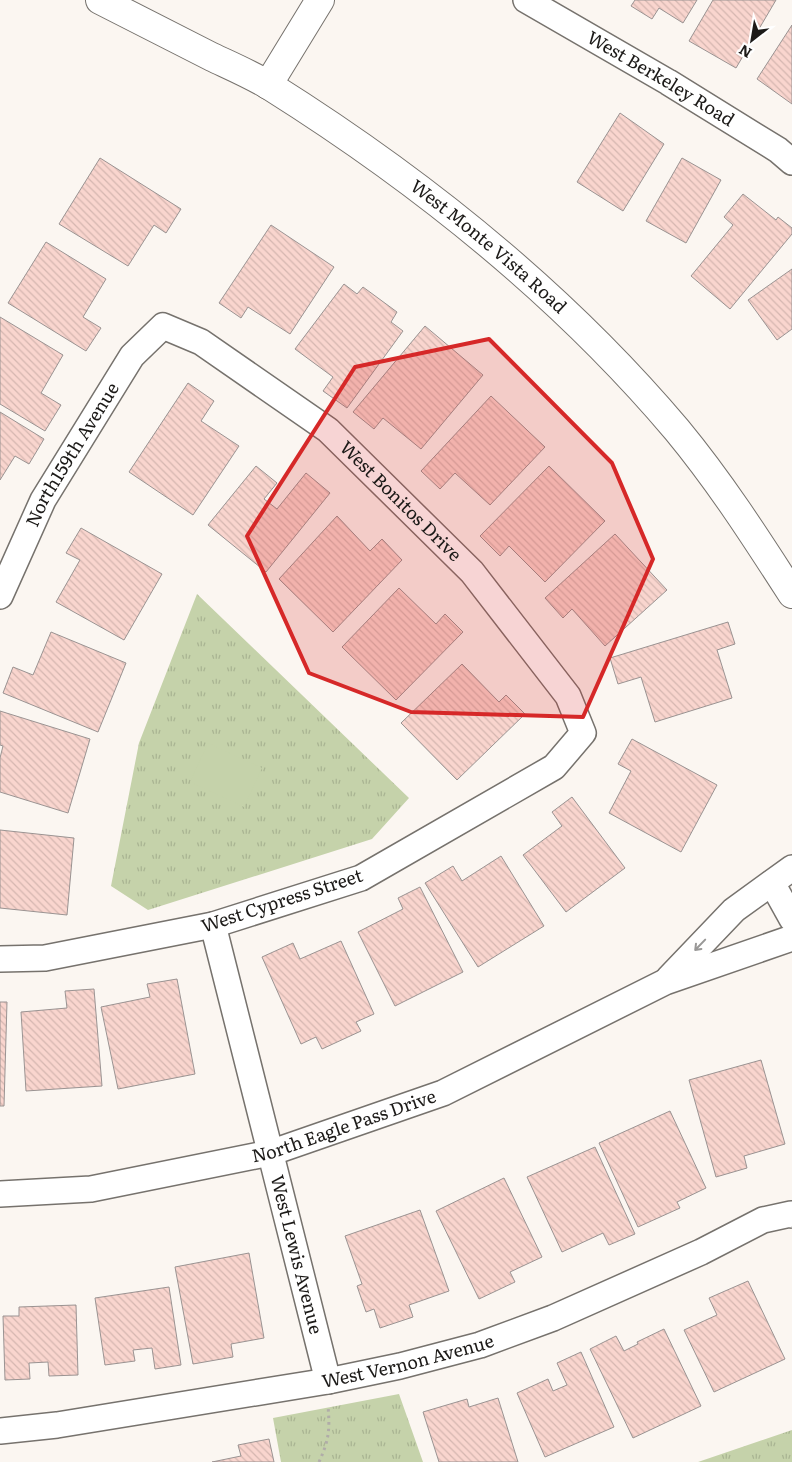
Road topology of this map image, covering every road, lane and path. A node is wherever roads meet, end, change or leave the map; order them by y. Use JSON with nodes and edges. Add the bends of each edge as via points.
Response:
{"nodes":[{"id":1,"x":100,"y":0,"type":"edge"},
{"id":2,"x":320,"y":0,"type":"edge"},
{"id":3,"x":526,"y":0,"type":"edge"},
{"id":4,"x":268,"y":85,"type":"junction"},
{"id":5,"x":792,"y":162,"type":"edge"},
{"id":6,"x":163,"y":326,"type":"joint"},
{"id":7,"x":788,"y":578,"type":"edge"},
{"id":8,"x":0,"y":596,"type":"edge"},
{"id":9,"x":583,"y":733,"type":"joint"},
{"id":10,"x":792,"y":868,"type":"edge"},
{"id":11,"x":772,"y":883,"type":"junction"},
{"id":12,"x":792,"y":919,"type":"edge"},
{"id":13,"x":213,"y":925,"type":"junction"},
{"id":14,"x":792,"y":938,"type":"edge"},
{"id":15,"x":0,"y":959,"type":"edge"},
{"id":16,"x":665,"y":982,"type":"junction"},
{"id":17,"x":270,"y":1153,"type":"junction"},
{"id":18,"x":0,"y":1194,"type":"edge"},
{"id":19,"x":791,"y":1215,"type":"edge"},
{"id":20,"x":328,"y":1381,"type":"junction"},
{"id":21,"x":0,"y":1431,"type":"edge"},
{"id":22,"x":319,"y":1462,"type":"edge"}],
"edges":[{"from":1,"to":4,"type":"street","name":"West Monte Vista Road"},
{"from":2,"to":4,"type":"street"},
{"from":3,"to":5,"type":"street","name":"West Berkeley Road","via":[[668,82]]},
{"from":4,"to":7,"type":"street","name":"West Monte Vista Road","via":[[451,212],[522,272],[627,374],[678,431]]},
{"from":6,"to":8,"type":"street","name":"North159th Avenue","via":[[132,356],[48,492]]},
{"from":6,"to":9,"type":"street","name":"West Bonitos Drive","via":[[201,342],[328,430],[472,572],[568,696]]},
{"from":9,"to":13,"type":"street","name":"West Cypress Street","via":[[554,767],[361,878]]},
{"from":10,"to":11,"type":"street","name":"North Eagle Pass Drive"},
{"from":11,"to":12,"type":"street"},
{"from":11,"to":16,"type":"street","name":"North Eagle Pass Drive","one_way":true,"via":[[734,910]]},
{"from":13,"to":15,"type":"street","name":"West Cypress Street","via":[[44,958]]},
{"from":13,"to":17,"type":"street","name":"West Lewis Avenue"},
{"from":14,"to":16,"type":"street","name":"North Eagle Pass Drive"},
{"from":16,"to":17,"type":"street","name":"North Eagle Pass Drive","via":[[443,1093]]},
{"from":17,"to":18,"type":"street","name":"North Eagle Pass Drive","via":[[91,1190]]},
{"from":17,"to":20,"type":"street","name":"West Lewis Avenue"},
{"from":19,"to":20,"type":"street","name":"West Vernon Avenue","via":[[762,1220],[702,1252],[588,1303],[480,1345]]},
{"from":20,"to":21,"type":"street","name":"West Vernon Avenue","via":[[57,1425]]},
{"from":20,"to":22,"type":"path","via":[[329,1438]]}]}
